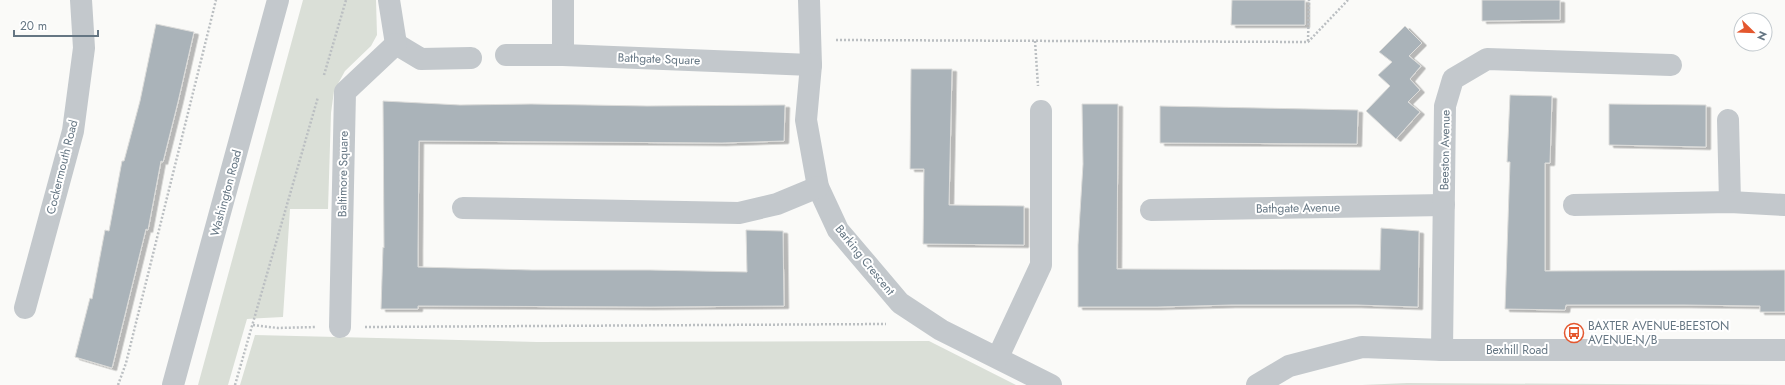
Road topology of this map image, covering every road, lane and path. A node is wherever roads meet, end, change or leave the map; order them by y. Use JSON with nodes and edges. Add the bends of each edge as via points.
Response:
{"nodes":[{"id":1,"x":81,"y":0,"type":"edge"},
{"id":2,"x":216,"y":0,"type":"edge"},
{"id":3,"x":278,"y":0,"type":"edge"},
{"id":4,"x":346,"y":0,"type":"edge"},
{"id":5,"x":389,"y":0,"type":"edge"},
{"id":6,"x":563,"y":0,"type":"edge"},
{"id":7,"x":810,"y":0,"type":"edge"},
{"id":8,"x":1309,"y":0,"type":"edge"},
{"id":9,"x":1348,"y":0,"type":"edge"},
{"id":10,"x":809,"y":40,"type":"junction"},
{"id":11,"x":1035,"y":41,"type":"junction"},
{"id":12,"x":1308,"y":42,"type":"junction"},
{"id":13,"x":396,"y":44,"type":"junction"},
{"id":14,"x":506,"y":55,"type":"dead end"},
{"id":15,"x":563,"y":55,"type":"junction"},
{"id":16,"x":471,"y":58,"type":"dead end"},
{"id":17,"x":811,"y":65,"type":"junction"},
{"id":18,"x":1671,"y":65,"type":"dead end"},
{"id":19,"x":322,"y":82,"type":"dead end"},
{"id":20,"x":318,"y":96,"type":"dead end"},
{"id":21,"x":1041,"y":111,"type":"joint"},
{"id":22,"x":1728,"y":120,"type":"dead end"},
{"id":23,"x":818,"y":187,"type":"junction"},
{"id":24,"x":1730,"y":202,"type":"junction"},
{"id":25,"x":1444,"y":205,"type":"junction"},
{"id":26,"x":1574,"y":205,"type":"dead end"},
{"id":27,"x":1785,"y":205,"type":"edge"},
{"id":28,"x":463,"y":208,"type":"dead end"},
{"id":29,"x":1151,"y":210,"type":"dead end"},
{"id":30,"x":25,"y":308,"type":"dead end"},
{"id":31,"x":888,"y":324,"type":"dead end"},
{"id":32,"x":253,"y":325,"type":"junction"},
{"id":33,"x":340,"y":327,"type":"junction"},
{"id":34,"x":1442,"y":350,"type":"junction"},
{"id":35,"x":1785,"y":350,"type":"edge"},
{"id":36,"x":998,"y":357,"type":"junction"},
{"id":37,"x":118,"y":385,"type":"edge"},
{"id":38,"x":173,"y":385,"type":"edge"},
{"id":39,"x":235,"y":385,"type":"edge"},
{"id":40,"x":1051,"y":385,"type":"edge"},
{"id":41,"x":1257,"y":385,"type":"edge"}],
"edges":[{"from":1,"to":30,"type":"street","name":"Cockermouth Road","via":[[84,48],[73,131]]},
{"from":2,"to":37,"type":"path","via":[[126,363]]},
{"from":3,"to":38,"type":"street","name":"Washington Road"},
{"from":4,"to":19,"type":"path"},
{"from":5,"to":13,"type":"street"},
{"from":6,"to":15,"type":"street"},
{"from":7,"to":10,"type":"street","name":"Barking Crescent"},
{"from":8,"to":12,"type":"path"},
{"from":9,"to":12,"type":"path"},
{"from":10,"to":11,"type":"path"},
{"from":10,"to":17,"type":"street","name":"Barking Crescent"},
{"from":11,"to":12,"type":"path"},
{"from":11,"to":21,"type":"path"},
{"from":13,"to":16,"type":"street","via":[[421,59]]},
{"from":13,"to":33,"type":"street","name":"Baltimore Square","via":[[344,92]]},
{"from":14,"to":15,"type":"street","name":"Bathgate Square"},
{"from":15,"to":17,"type":"street","name":"Bathgate Square"},
{"from":17,"to":23,"type":"street","name":"Barking Crescent","via":[[806,120]]},
{"from":18,"to":25,"type":"street","name":"Beeston Avenue","via":[[1487,59],[1453,79],[1445,106]]},
{"from":20,"to":32,"type":"path"},
{"from":21,"to":36,"type":"street","via":[[1041,264]]},
{"from":22,"to":24,"type":"street"},
{"from":23,"to":28,"type":"street","via":[[777,204],[739,213]]},
{"from":23,"to":36,"type":"street","name":"Barking Crescent","via":[[838,230],[900,303],[941,330]]},
{"from":24,"to":26,"type":"street"},
{"from":24,"to":27,"type":"street"},
{"from":25,"to":29,"type":"street","name":"Bathgate Avenue"},
{"from":25,"to":34,"type":"street","name":"Beeston Avenue"},
{"from":31,"to":33,"type":"path"},
{"from":32,"to":33,"type":"path","via":[[278,328]]},
{"from":32,"to":39,"type":"path"},
{"from":34,"to":35,"type":"street","name":"Bexhill Road"},
{"from":34,"to":41,"type":"street","name":"Bexhill Road","via":[[1362,347],[1289,366]]},
{"from":36,"to":40,"type":"street","name":"Barking Crescent"}]}
